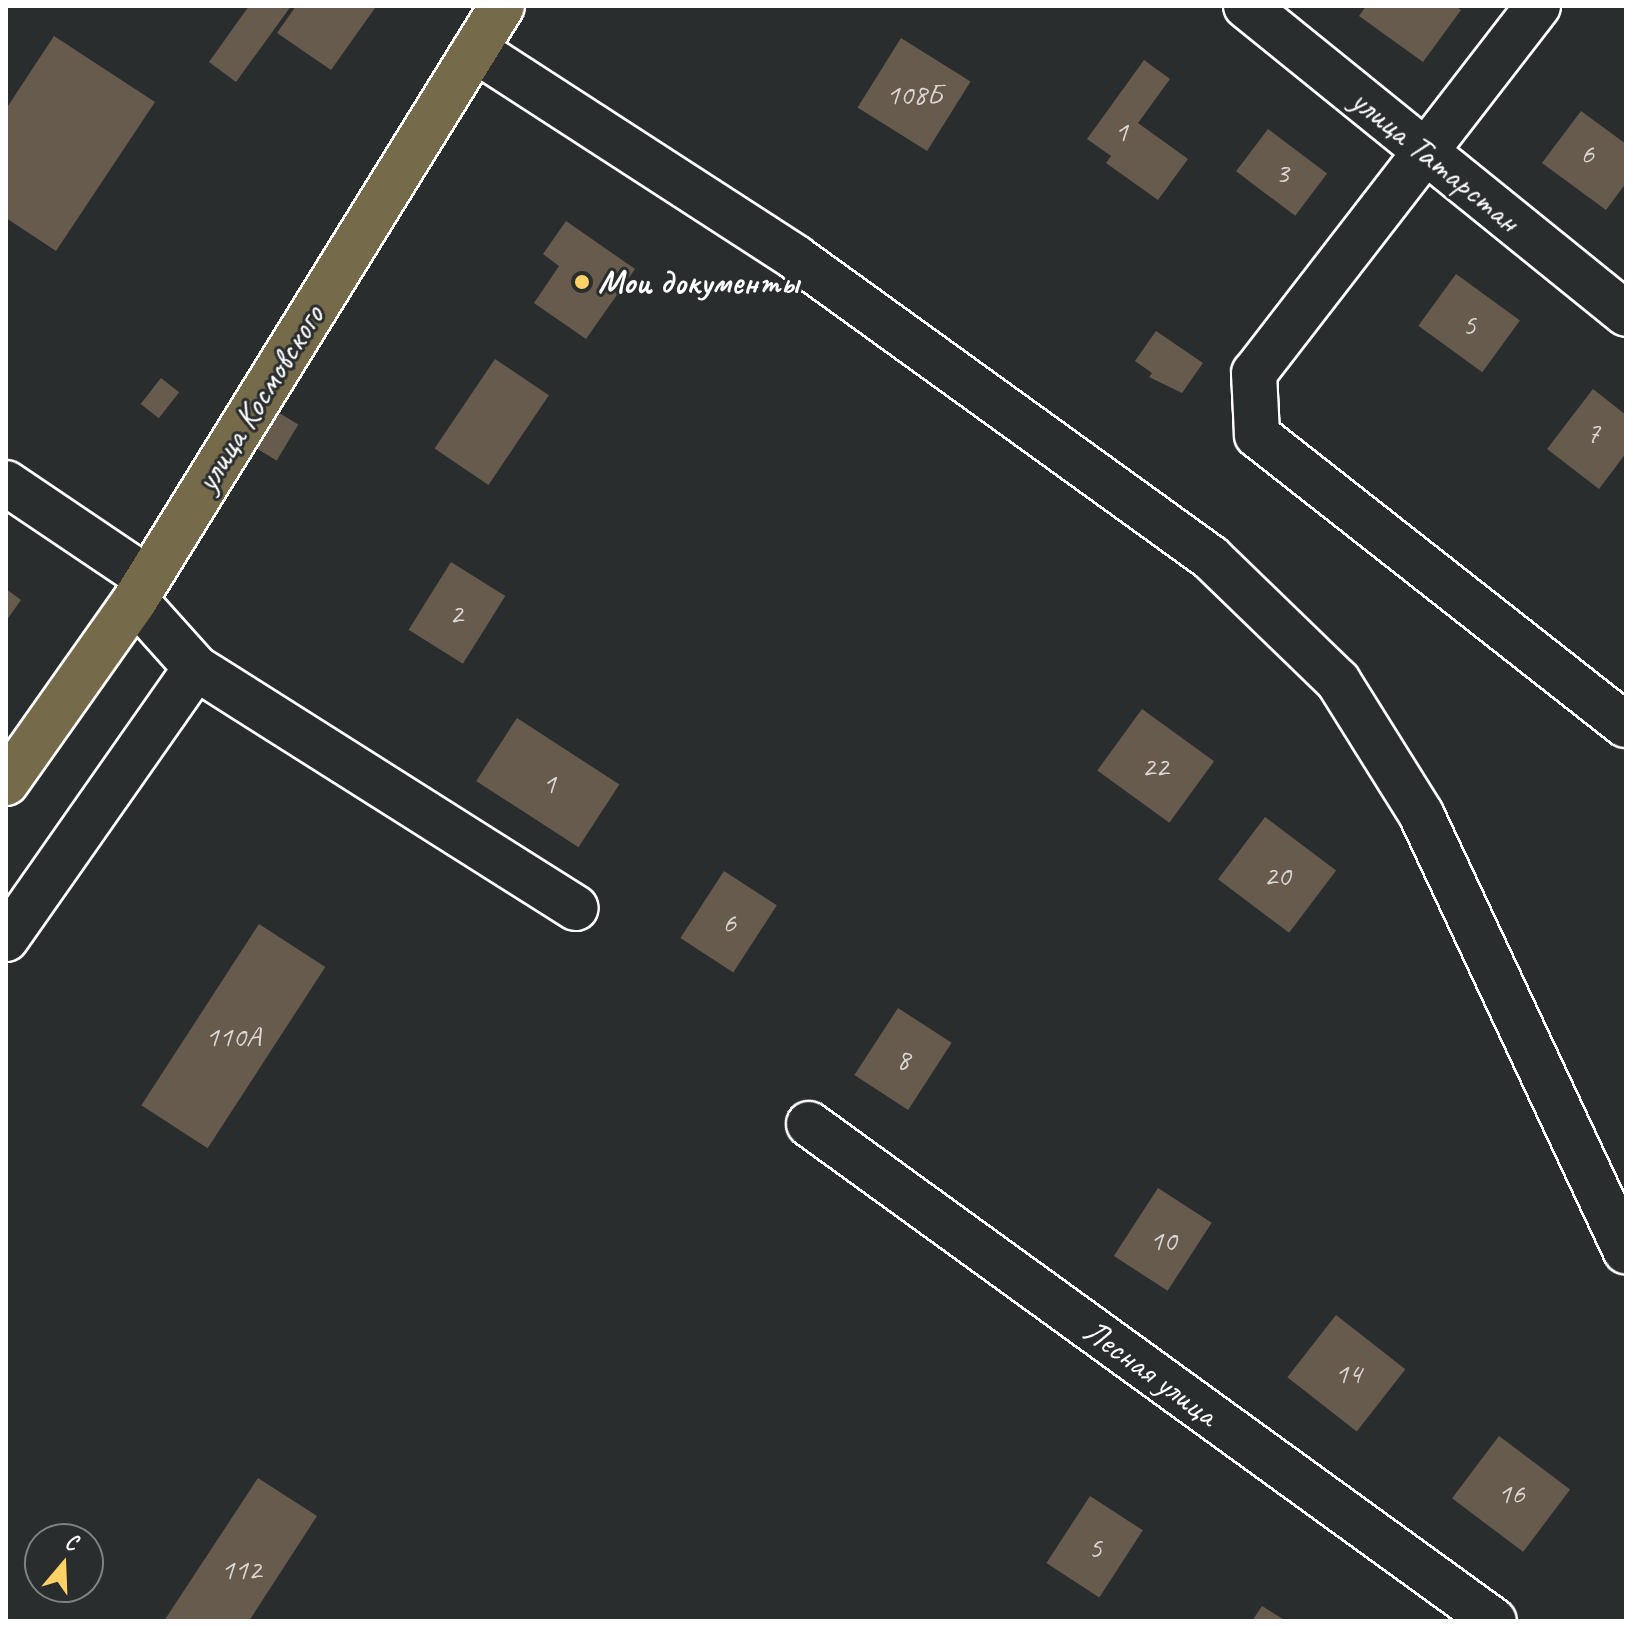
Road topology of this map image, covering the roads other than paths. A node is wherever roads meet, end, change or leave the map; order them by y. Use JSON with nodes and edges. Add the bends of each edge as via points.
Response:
{"nodes":[{"id":1,"x":502,"y":6,"type":"edge"},
{"id":2,"x":1246,"y":6,"type":"edge"},
{"id":3,"x":1538,"y":6,"type":"edge"},
{"id":4,"x":475,"y":50,"type":"junction"},
{"id":5,"x":1427,"y":153,"type":"junction"},
{"id":6,"x":1626,"y":314,"type":"edge"},
{"id":7,"x":6,"y":483,"type":"edge"},
{"id":8,"x":141,"y":589,"type":"junction"},
{"id":9,"x":196,"y":668,"type":"junction"},
{"id":10,"x":1626,"y":725,"type":"edge"},
{"id":11,"x":6,"y":783,"type":"edge"},
{"id":12,"x":575,"y":908,"type":"dead end"},
{"id":13,"x":6,"y":939,"type":"edge"},
{"id":14,"x":809,"y":1124,"type":"dead end"},
{"id":15,"x":1626,"y":1251,"type":"edge"},
{"id":16,"x":1494,"y":1621,"type":"edge"}],
"edges":[{"from":1,"to":4,"type":"main road","name":"улица Космовского"},
{"from":2,"to":5,"type":"street","name":"улица Татарстан"},
{"from":3,"to":5,"type":"street"},
{"from":4,"to":8,"type":"main road","name":"улица Космовского"},
{"from":4,"to":15,"type":"street","via":[[796,258],[1211,558],[1338,681],[1421,814]]},
{"from":5,"to":6,"type":"street","name":"улица Татарстан"},
{"from":5,"to":10,"type":"street","via":[[1254,373],[1257,435]]},
{"from":7,"to":8,"type":"street"},
{"from":8,"to":9,"type":"street"},
{"from":8,"to":11,"type":"main road","name":"улица Космовского"},
{"from":9,"to":12,"type":"street"},
{"from":9,"to":13,"type":"street"},
{"from":14,"to":16,"type":"street","name":"Лесная улица"}]}
